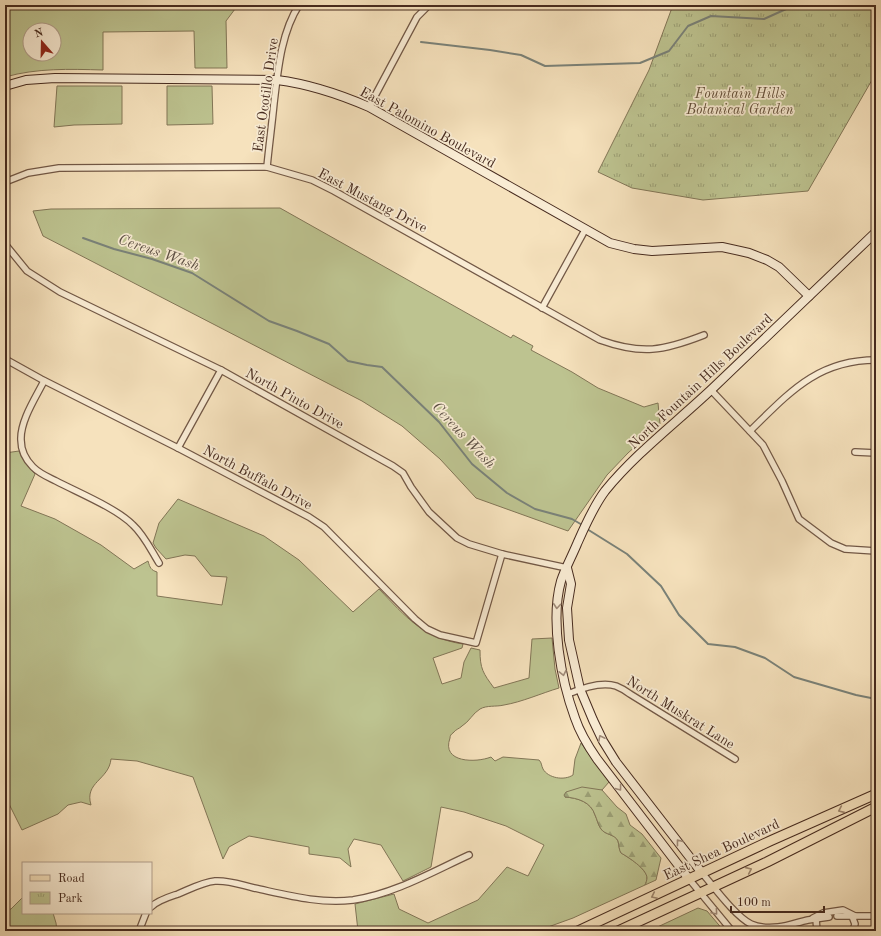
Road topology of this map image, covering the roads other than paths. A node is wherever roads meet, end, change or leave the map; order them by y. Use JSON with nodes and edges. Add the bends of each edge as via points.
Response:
{"nodes":[{"id":1,"x":299,"y":5,"type":"edge"},
{"id":2,"x":429,"y":5,"type":"edge"},
{"id":3,"x":277,"y":80,"type":"junction"},
{"id":4,"x":5,"y":86,"type":"edge"},
{"id":5,"x":369,"y":107,"type":"junction"},
{"id":6,"x":267,"y":167,"type":"junction"},
{"id":7,"x":5,"y":182,"type":"edge"},
{"id":8,"x":585,"y":230,"type":"junction"},
{"id":9,"x":876,"y":232,"type":"edge"},
{"id":10,"x":5,"y":244,"type":"edge"},
{"id":11,"x":808,"y":296,"type":"junction"},
{"id":12,"x":542,"y":308,"type":"junction"},
{"id":13,"x":704,"y":335,"type":"dead end"},
{"id":14,"x":5,"y":358,"type":"edge"},
{"id":15,"x":876,"y":360,"type":"edge"},
{"id":16,"x":221,"y":370,"type":"junction"},
{"id":17,"x":44,"y":381,"type":"junction"},
{"id":18,"x":711,"y":390,"type":"junction"},
{"id":19,"x":750,"y":431,"type":"junction"},
{"id":20,"x":178,"y":448,"type":"junction"},
{"id":21,"x":855,"y":452,"type":"dead end"},
{"id":22,"x":876,"y":453,"type":"edge"},
{"id":23,"x":876,"y":552,"type":"edge"},
{"id":24,"x":502,"y":554,"type":"junction"},
{"id":25,"x":158,"y":563,"type":"dead end"},
{"id":26,"x":567,"y":568,"type":"junction"},
{"id":27,"x":580,"y":689,"type":"junction"},
{"id":28,"x":568,"y":694,"type":"junction"},
{"id":29,"x":735,"y":759,"type":"dead end"},
{"id":30,"x":876,"y":794,"type":"edge"},
{"id":31,"x":876,"y":807,"type":"edge"},
{"id":32,"x":469,"y":855,"type":"dead end"},
{"id":33,"x":702,"y":873,"type":"junction"},
{"id":34,"x":689,"y":879,"type":"junction"},
{"id":35,"x":714,"y":886,"type":"junction"},
{"id":36,"x":700,"y":893,"type":"junction"},
{"id":37,"x":152,"y":906,"type":"edge"},
{"id":38,"x":146,"y":914,"type":"edge"},
{"id":39,"x":837,"y":916,"type":"dead end"},
{"id":40,"x":853,"y":916,"type":"junction"},
{"id":41,"x":876,"y":916,"type":"edge"},
{"id":42,"x":829,"y":917,"type":"dead end"},
{"id":43,"x":816,"y":919,"type":"junction"},
{"id":44,"x":808,"y":920,"type":"junction"},
{"id":45,"x":139,"y":931,"type":"edge"},
{"id":46,"x":578,"y":931,"type":"edge"},
{"id":47,"x":618,"y":931,"type":"edge"},
{"id":48,"x":732,"y":931,"type":"edge"},
{"id":49,"x":817,"y":931,"type":"edge"},
{"id":50,"x":853,"y":931,"type":"edge"}],
"edges":[{"from":1,"to":3,"type":"street","name":"East Ocotillo Drive","via":[[285,37]]},
{"from":2,"to":5,"type":"street","via":[[417,16]]},
{"from":3,"to":4,"type":"main road","name":"East Palomino Boulevard","via":[[55,78],[26,80]]},
{"from":3,"to":5,"type":"main road","name":"East Palomino Boulevard","via":[[338,94]]},
{"from":3,"to":6,"type":"street","name":"East Ocotillo Drive"},
{"from":5,"to":8,"type":"main road","name":"East Palomino Boulevard"},
{"from":6,"to":7,"type":"street","name":"East Mustang Drive","via":[[59,168],[28,173]]},
{"from":6,"to":12,"type":"street","name":"East Mustang Drive","via":[[312,180]]},
{"from":8,"to":11,"type":"main road","name":"East Palomino Boulevard","via":[[610,243],[634,249],[722,248],[749,253],[779,267]]},
{"from":8,"to":12,"type":"street"},
{"from":9,"to":11,"type":"main road","name":"North Fountain Hills Boulevard"},
{"from":10,"to":16,"type":"street","name":"North Pinto Drive","via":[[28,271],[54,288]]},
{"from":11,"to":18,"type":"main road","name":"North Fountain Hills Boulevard"},
{"from":12,"to":13,"type":"street","name":"East Mustang Drive","via":[[600,340],[632,349],[666,348]]},
{"from":14,"to":17,"type":"street","name":"North Buffalo Drive"},
{"from":15,"to":19,"type":"street","via":[[842,364],[810,377]]},
{"from":16,"to":20,"type":"street"},
{"from":16,"to":24,"type":"street","name":"North Pinto Drive","via":[[393,466],[403,473],[429,512],[457,538]]},
{"from":17,"to":20,"type":"street","name":"North Buffalo Drive"},
{"from":17,"to":25,"type":"street","via":[[21,428],[23,454],[40,473],[119,514],[134,525]]},
{"from":18,"to":19,"type":"street"},
{"from":18,"to":26,"type":"main road","name":"North Fountain Hills Boulevard","via":[[644,450],[604,493]]},
{"from":19,"to":23,"type":"street","via":[[763,445],[798,519],[832,544],[845,549]]},
{"from":20,"to":24,"type":"street","name":"North Buffalo Drive","via":[[324,527],[399,604],[427,629],[440,635],[476,643]]},
{"from":21,"to":22,"type":"street"},
{"from":24,"to":26,"type":"street","name":"North Pinto Drive"},
{"from":26,"to":27,"type":"main road","via":[[570,584],[567,608],[569,640]]},
{"from":26,"to":28,"type":"main road","name":"North Fountain Hills Boulevard","one_way":true,"via":[[557,605],[558,651]]},
{"from":27,"to":28,"type":"street","name":"North Muskrat Lane"},
{"from":27,"to":29,"type":"street","name":"North Muskrat Lane","via":[[601,685],[615,686]]},
{"from":33,"to":27,"type":"main road","one_way":true,"via":[[602,741]]},
{"from":28,"to":34,"type":"main road","name":"North Fountain Hills Boulevard","one_way":true,"via":[[574,718],[596,759]]},
{"from":30,"to":33,"type":"main road","name":"East Shea Boulevard","one_way":true},
{"from":35,"to":31,"type":"main road","one_way":true},
{"from":32,"to":37,"type":"street","via":[[392,890],[353,900],[308,900],[215,881],[158,901]]},
{"from":33,"to":34,"type":"main road","name":"East Shea Boulevard"},
{"from":33,"to":35,"type":"street"},
{"from":34,"to":36,"type":"street"},
{"from":34,"to":46,"type":"main road","name":"East Shea Boulevard","one_way":true},
{"from":35,"to":36,"type":"main road"},
{"from":35,"to":44,"type":"street","via":[[749,923],[769,928]]},
{"from":36,"to":47,"type":"main road"},
{"from":36,"to":48,"type":"street","one_way":true},
{"from":38,"to":45,"type":"street"},
{"from":39,"to":40,"type":"street"},
{"from":40,"to":41,"type":"street"},
{"from":40,"to":44,"type":"street","via":[[843,910],[823,913]]},
{"from":40,"to":50,"type":"street"},
{"from":42,"to":43,"type":"street"},
{"from":43,"to":44,"type":"street"},
{"from":43,"to":49,"type":"street"}]}
